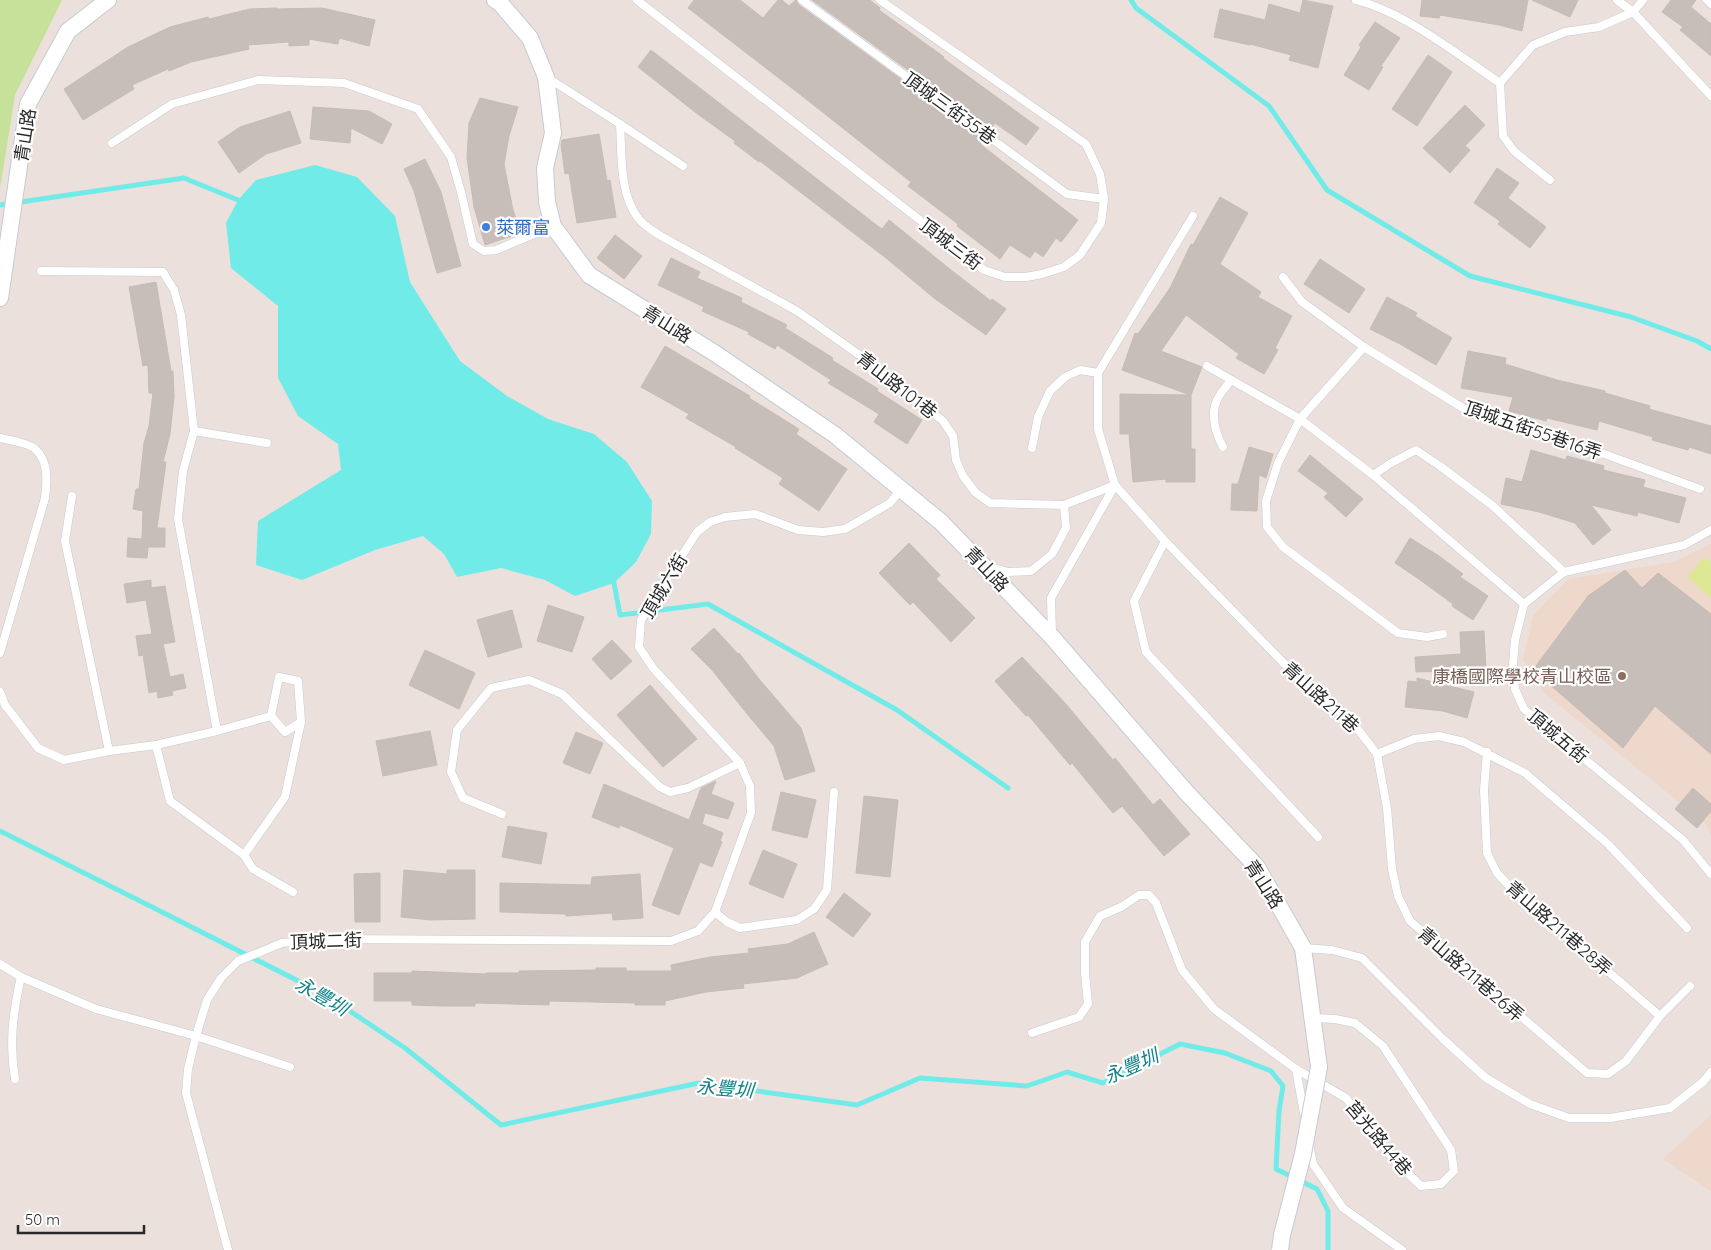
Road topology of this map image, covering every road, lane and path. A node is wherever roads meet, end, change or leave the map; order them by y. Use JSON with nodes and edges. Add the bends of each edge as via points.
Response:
{"nodes":[{"id":1,"x":108,"y":0,"type":"edge"},
{"id":2,"x":637,"y":0,"type":"edge"},
{"id":3,"x":802,"y":0,"type":"edge"},
{"id":4,"x":880,"y":0,"type":"edge"},
{"id":5,"x":1356,"y":0,"type":"edge"},
{"id":6,"x":1617,"y":0,"type":"edge"},
{"id":7,"x":1643,"y":0,"type":"edge"},
{"id":8,"x":1707,"y":0,"type":"edge"},
{"id":9,"x":501,"y":1,"type":"edge"},
{"id":10,"x":1711,"y":4,"type":"edge"},
{"id":11,"x":1633,"y":12,"type":"junction"},
{"id":12,"x":546,"y":77,"type":"junction"},
{"id":13,"x":1500,"y":84,"type":"junction"},
{"id":14,"x":1711,"y":96,"type":"edge"},
{"id":15,"x":620,"y":124,"type":"junction"},
{"id":16,"x":112,"y":143,"type":"dead end"},
{"id":17,"x":683,"y":166,"type":"dead end"},
{"id":18,"x":1550,"y":180,"type":"dead end"},
{"id":19,"x":1104,"y":199,"type":"junction"},
{"id":20,"x":1193,"y":216,"type":"dead end"},
{"id":21,"x":553,"y":226,"type":"junction"},
{"id":22,"x":41,"y":271,"type":"dead end"},
{"id":23,"x":1283,"y":277,"type":"dead end"},
{"id":24,"x":0,"y":298,"type":"edge"},
{"id":25,"x":1364,"y":347,"type":"junction"},
{"id":26,"x":1207,"y":366,"type":"dead end"},
{"id":27,"x":1098,"y":373,"type":"junction"},
{"id":28,"x":1231,"y":380,"type":"junction"},
{"id":29,"x":1300,"y":419,"type":"junction"},
{"id":30,"x":194,"y":431,"type":"junction"},
{"id":31,"x":0,"y":438,"type":"edge"},
{"id":32,"x":267,"y":443,"type":"dead end"},
{"id":33,"x":1223,"y":447,"type":"dead end"},
{"id":34,"x":1032,"y":448,"type":"dead end"},
{"id":35,"x":1373,"y":475,"type":"junction"},
{"id":36,"x":1115,"y":485,"type":"junction"},
{"id":37,"x":902,"y":488,"type":"junction"},
{"id":38,"x":1700,"y":489,"type":"dead end"},
{"id":39,"x":72,"y":496,"type":"dead end"},
{"id":40,"x":1064,"y":505,"type":"junction"},
{"id":41,"x":1711,"y":530,"type":"edge"},
{"id":42,"x":1165,"y":541,"type":"junction"},
{"id":43,"x":983,"y":565,"type":"junction"},
{"id":44,"x":1564,"y":572,"type":"junction"},
{"id":45,"x":1524,"y":604,"type":"junction"},
{"id":46,"x":1443,"y":634,"type":"dead end"},
{"id":47,"x":1052,"y":637,"type":"junction"},
{"id":48,"x":0,"y":653,"type":"edge"},
{"id":49,"x":0,"y":692,"type":"edge"},
{"id":50,"x":272,"y":716,"type":"junction"},
{"id":51,"x":300,"y":722,"type":"junction"},
{"id":52,"x":217,"y":731,"type":"junction"},
{"id":53,"x":156,"y":745,"type":"junction"},
{"id":54,"x":109,"y":751,"type":"junction"},
{"id":55,"x":1487,"y":752,"type":"junction"},
{"id":56,"x":1377,"y":754,"type":"junction"},
{"id":57,"x":740,"y":763,"type":"junction"},
{"id":58,"x":834,"y":792,"type":"dead end"},
{"id":59,"x":502,"y":814,"type":"dead end"},
{"id":60,"x":1318,"y":837,"type":"dead end"},
{"id":61,"x":244,"y":854,"type":"junction"},
{"id":62,"x":1711,"y":874,"type":"edge"},
{"id":63,"x":293,"y":892,"type":"dead end"},
{"id":64,"x":715,"y":912,"type":"junction"},
{"id":65,"x":1687,"y":928,"type":"dead end"},
{"id":66,"x":1303,"y":948,"type":"junction"},
{"id":67,"x":0,"y":964,"type":"edge"},
{"id":68,"x":20,"y":977,"type":"junction"},
{"id":69,"x":1690,"y":986,"type":"dead end"},
{"id":70,"x":1660,"y":1016,"type":"junction"},
{"id":71,"x":1313,"y":1018,"type":"junction"},
{"id":72,"x":1032,"y":1033,"type":"dead end"},
{"id":73,"x":196,"y":1036,"type":"junction"},
{"id":74,"x":290,"y":1066,"type":"dead end"},
{"id":75,"x":1296,"y":1069,"type":"junction"},
{"id":76,"x":1711,"y":1072,"type":"edge"},
{"id":77,"x":15,"y":1079,"type":"dead end"},
{"id":78,"x":228,"y":1250,"type":"edge"},
{"id":79,"x":1280,"y":1250,"type":"edge"},
{"id":80,"x":1402,"y":1250,"type":"edge"}],
"edges":[{"from":1,"to":24,"type":"street","name":"青山路","via":[[68,31],[28,104]]},
{"from":2,"to":19,"type":"lane","name":"頂城三街","via":[[984,270],[1005,277],[1026,277],[1064,267],[1080,255],[1101,223]]},
{"from":3,"to":19,"type":"lane","name":"頂城三街35巷","via":[[1067,194]]},
{"from":4,"to":19,"type":"lane","name":"頂城三街","via":[[1086,144],[1100,174]]},
{"from":5,"to":13,"type":"lane","via":[[1412,24]]},
{"from":6,"to":11,"type":"lane"},
{"from":7,"to":11,"type":"lane"},
{"from":8,"to":10,"type":"lane"},
{"from":9,"to":12,"type":"street","name":"青山路","via":[[530,38]]},
{"from":11,"to":13,"type":"lane","via":[[1599,26],[1565,32],[1533,45]]},
{"from":11,"to":14,"type":"lane"},
{"from":12,"to":15,"type":"lane"},
{"from":12,"to":21,"type":"street","name":"青山路","via":[[553,133],[545,168]]},
{"from":13,"to":18,"type":"lane","via":[[1503,136],[1514,151]]},
{"from":15,"to":17,"type":"lane"},
{"from":15,"to":40,"type":"lane","name":"青山路101巷","via":[[623,176],[630,206],[639,221],[659,236],[797,311],[875,366],[943,420],[953,436],[962,476],[990,503]]},
{"from":16,"to":21,"type":"lane","via":[[172,104],[258,80],[344,83],[418,109],[451,157],[473,244],[484,251],[496,250]]},
{"from":20,"to":27,"type":"lane"},
{"from":21,"to":37,"type":"street","name":"青山路","via":[[589,275],[716,354],[835,434]]},
{"from":22,"to":30,"type":"lane","via":[[164,272],[174,290],[181,315]]},
{"from":23,"to":25,"type":"lane","name":"頂城五街55巷16弄","via":[[1302,302]]},
{"from":25,"to":29,"type":"lane"},
{"from":25,"to":38,"type":"lane","name":"頂城五街55巷16弄","via":[[1463,408]]},
{"from":26,"to":28,"type":"lane"},
{"from":27,"to":34,"type":"lane","via":[[1080,370],[1065,377],[1050,391],[1038,417]]},
{"from":27,"to":36,"type":"lane","via":[[1098,429]]},
{"from":28,"to":29,"type":"lane"},
{"from":28,"to":33,"type":"lane","via":[[1216,401],[1216,436]]},
{"from":29,"to":35,"type":"lane"},
{"from":29,"to":46,"type":"lane","via":[[1278,463],[1266,501],[1267,527],[1282,547],[1398,632],[1426,637]]},
{"from":30,"to":32,"type":"lane"},
{"from":30,"to":52,"type":"lane","via":[[183,471],[178,519]]},
{"from":31,"to":48,"type":"lane","via":[[34,448],[42,458],[47,480],[45,498]]},
{"from":35,"to":44,"type":"lane","via":[[1416,450],[1494,506]]},
{"from":35,"to":45,"type":"lane"},
{"from":36,"to":40,"type":"lane","name":"青山路101巷"},
{"from":36,"to":42,"type":"lane","name":"青山路211巷"},
{"from":36,"to":47,"type":"lane","via":[[1051,598]]},
{"from":37,"to":43,"type":"street","name":"青山路"},
{"from":37,"to":57,"type":"lane","name":"頂城六街","via":[[890,503],[845,529],[823,532],[798,530],[755,514],[710,522],[697,532],[640,620],[639,647],[653,668]]},
{"from":39,"to":54,"type":"lane","via":[[65,541]]},
{"from":40,"to":43,"type":"lane","via":[[1066,528],[1052,554],[1031,571],[1008,572]]},
{"from":41,"to":44,"type":"lane","via":[[1684,545]]},
{"from":42,"to":56,"type":"lane","name":"青山路211巷","via":[[1302,682],[1349,718]]},
{"from":42,"to":60,"type":"lane","via":[[1134,601],[1146,652]]},
{"from":43,"to":47,"type":"street","name":"青山路"},
{"from":44,"to":45,"type":"lane"},
{"from":45,"to":62,"type":"lane","name":"頂城五街","via":[[1513,665],[1515,689],[1524,709],[1682,840]]},
{"from":47,"to":66,"type":"street","name":"青山路","via":[[1186,792],[1257,866]]},
{"from":49,"to":54,"type":"lane","via":[[5,705],[38,748],[64,760]]},
{"from":50,"to":51,"type":"lane","via":[[285,732]]},
{"from":50,"to":51,"type":"lane","via":[[279,677],[298,681]]},
{"from":50,"to":52,"type":"lane"},
{"from":51,"to":61,"type":"lane","via":[[284,797]]},
{"from":52,"to":53,"type":"lane"},
{"from":53,"to":54,"type":"lane"},
{"from":53,"to":61,"type":"lane","via":[[170,801]]},
{"from":55,"to":56,"type":"lane","via":[[1439,736],[1414,739]]},
{"from":55,"to":65,"type":"lane","via":[[1525,773],[1608,844]]},
{"from":55,"to":70,"type":"lane","name":"青山路211巷28弄","via":[[1484,790],[1487,853],[1497,873]]},
{"from":56,"to":70,"type":"lane","name":"青山路211巷26弄","via":[[1387,808],[1392,869],[1398,896],[1410,921],[1587,1073],[1608,1074],[1626,1062]]},
{"from":57,"to":59,"type":"lane","via":[[688,788],[670,792],[660,787],[562,694],[530,680],[491,688],[457,730],[451,772],[463,798]]},
{"from":57,"to":64,"type":"lane","name":"頂城六街","via":[[750,786],[751,813]]},
{"from":58,"to":64,"type":"lane","via":[[827,890],[814,909],[797,920],[740,928]]},
{"from":61,"to":63,"type":"lane","via":[[253,868]]},
{"from":64,"to":73,"type":"lane","name":"頂城二街","via":[[698,931],[671,941],[328,939],[282,942],[238,961],[221,978],[207,1000]]},
{"from":66,"to":71,"type":"street","name":"青山路"},
{"from":66,"to":76,"type":"lane","via":[[1332,950],[1362,958],[1486,1078],[1530,1104],[1569,1118],[1610,1118],[1670,1108]]},
{"from":67,"to":68,"type":"lane"},
{"from":68,"to":73,"type":"lane","via":[[96,1009]]},
{"from":68,"to":77,"type":"lane","via":[[12,1031],[11,1058]]},
{"from":69,"to":70,"type":"lane"},
{"from":71,"to":75,"type":"lane","name":"莒光路44巷","via":[[1355,1024],[1383,1046],[1451,1150],[1454,1171],[1441,1184],[1421,1186],[1395,1161],[1346,1098]]},
{"from":71,"to":79,"type":"street","name":"青山路","bridge":true,"via":[[1319,1067]]},
{"from":72,"to":75,"type":"lane","via":[[1079,1017],[1088,1004],[1085,942],[1100,916],[1139,895],[1149,895],[1156,903],[1182,970],[1198,992],[1214,1009]]},
{"from":73,"to":74,"type":"lane"},
{"from":73,"to":78,"type":"lane","name":"頂城二街","via":[[186,1094]]},
{"from":75,"to":80,"type":"lane","via":[[1313,1164],[1343,1208]]}]}
